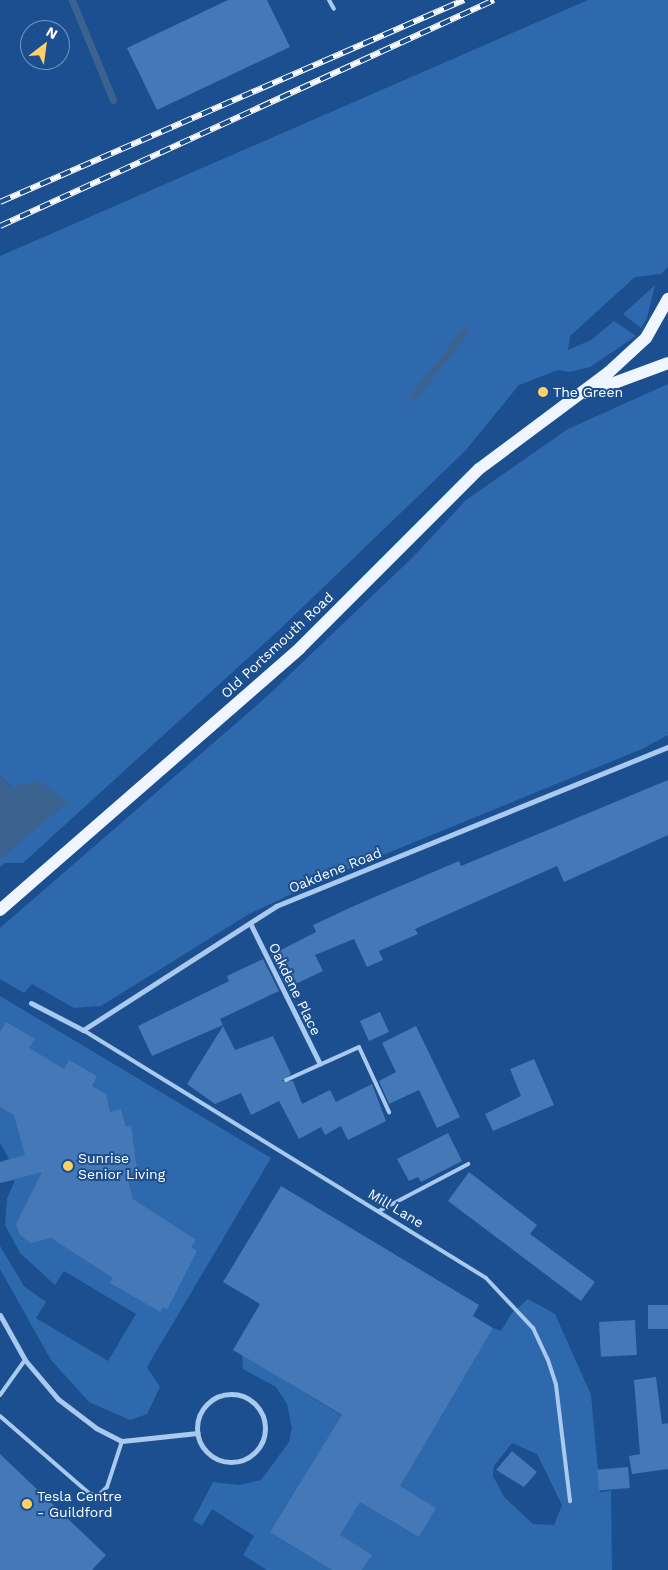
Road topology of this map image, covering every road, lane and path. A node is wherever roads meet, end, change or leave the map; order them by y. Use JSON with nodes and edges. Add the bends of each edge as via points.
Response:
{"nodes":[{"id":1,"x":329,"y":0,"type":"edge"},
{"id":2,"x":334,"y":9,"type":"dead end"},
{"id":3,"x":668,"y":299,"type":"edge"},
{"id":4,"x":668,"y":363,"type":"edge"},
{"id":5,"x":570,"y":399,"type":"junction"},
{"id":6,"x":668,"y":747,"type":"edge"},
{"id":7,"x":0,"y":910,"type":"edge"},
{"id":8,"x":250,"y":923,"type":"junction"},
{"id":9,"x":31,"y":1003,"type":"dead end"},
{"id":10,"x":83,"y":1030,"type":"junction"},
{"id":11,"x":320,"y":1064,"type":"junction"},
{"id":12,"x":286,"y":1080,"type":"dead end"},
{"id":13,"x":389,"y":1112,"type":"dead end"},
{"id":14,"x":468,"y":1164,"type":"dead end"},
{"id":15,"x":379,"y":1211,"type":"junction"},
{"id":16,"x":0,"y":1315,"type":"edge"},
{"id":17,"x":25,"y":1360,"type":"junction"},
{"id":18,"x":0,"y":1394,"type":"edge"},
{"id":19,"x":0,"y":1416,"type":"edge"},
{"id":20,"x":198,"y":1433,"type":"junction"},
{"id":21,"x":122,"y":1440,"type":"junction"},
{"id":22,"x":570,"y":1501,"type":"dead end"}],
"edges":[{"from":1,"to":2,"type":"lane"},
{"from":3,"to":5,"type":"main road","name":"Old Portsmouth Road","via":[[646,338]]},
{"from":4,"to":5,"type":"main road","name":"Old Portsmouth Road"},
{"from":5,"to":7,"type":"main road","name":"Old Portsmouth Road","via":[[479,469],[300,648]]},
{"from":6,"to":8,"type":"street","name":"Oakdene Road","via":[[276,906]]},
{"from":8,"to":10,"type":"street","name":"Oakdene Road"},
{"from":8,"to":11,"type":"street","name":"Oakdene Place"},
{"from":9,"to":10,"type":"street"},
{"from":10,"to":15,"type":"lane","name":"Mill Lane"},
{"from":11,"to":12,"type":"lane"},
{"from":11,"to":13,"type":"lane","via":[[359,1048]]},
{"from":14,"to":15,"type":"lane"},
{"from":15,"to":22,"type":"lane","name":"Mill Lane","via":[[486,1278],[533,1328],[556,1385]]},
{"from":16,"to":17,"type":"street"},
{"from":17,"to":18,"type":"lane"},
{"from":17,"to":21,"type":"street","via":[[58,1399],[96,1428]]},
{"from":19,"to":21,"type":"lane","via":[[90,1494],[100,1494],[107,1487]]},
{"from":20,"to":20,"type":"street","via":[[201,1412],[208,1403],[229,1394],[251,1400],[264,1418],[263,1441],[252,1454],[237,1461],[214,1457]]},
{"from":20,"to":21,"type":"street"}]}
